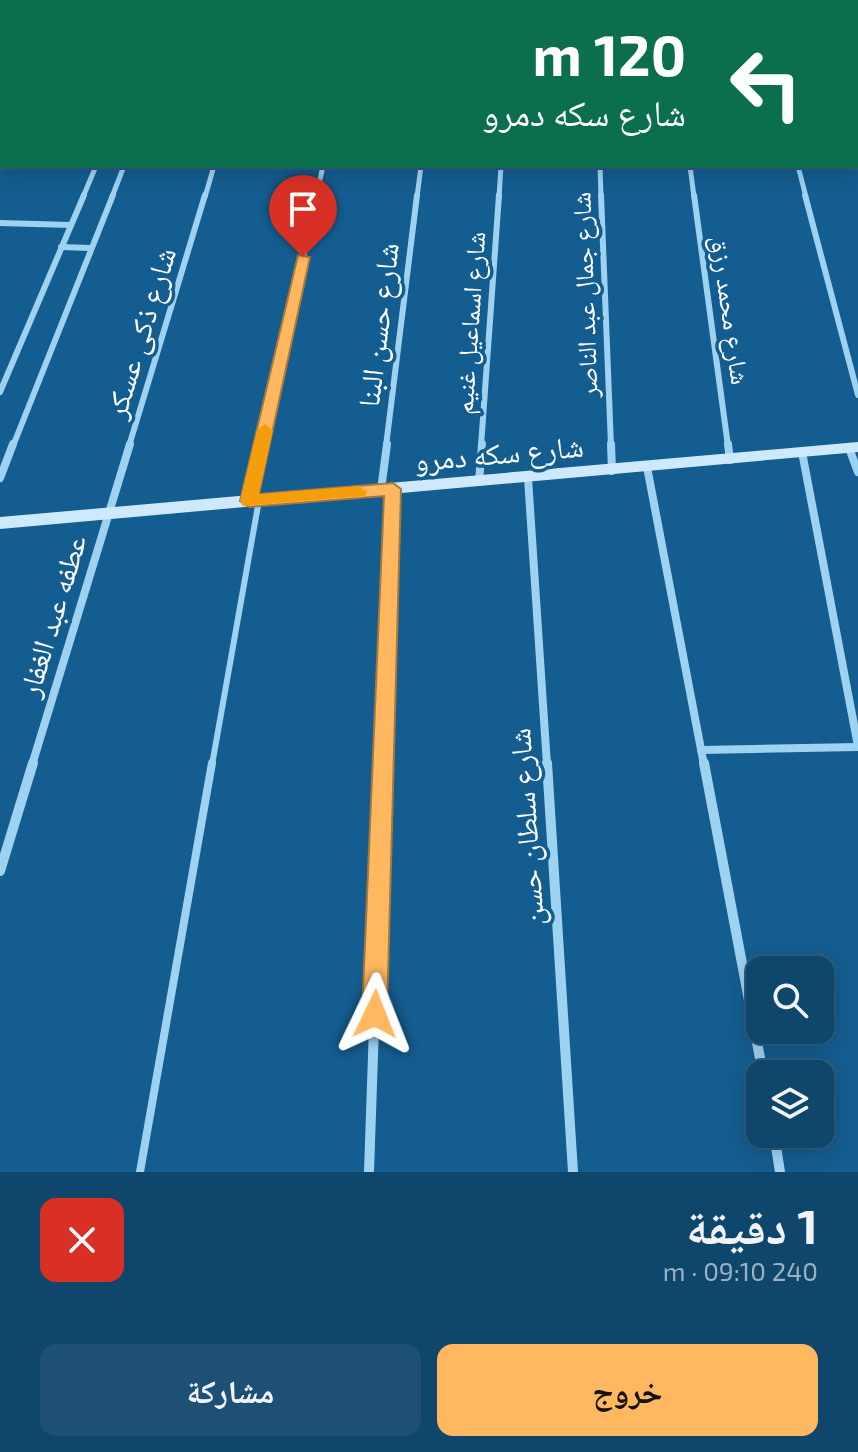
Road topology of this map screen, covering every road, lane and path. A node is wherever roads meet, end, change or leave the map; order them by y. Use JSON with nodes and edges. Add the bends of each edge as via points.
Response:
{"nodes":[{"id":1,"x":95,"y":168,"type":"edge"},
{"id":2,"x":123,"y":168,"type":"edge"},
{"id":3,"x":213,"y":168,"type":"edge"},
{"id":4,"x":323,"y":168,"type":"edge"},
{"id":5,"x":421,"y":168,"type":"edge"},
{"id":6,"x":501,"y":168,"type":"edge"},
{"id":7,"x":600,"y":168,"type":"edge"},
{"id":8,"x":690,"y":168,"type":"edge"},
{"id":9,"x":799,"y":168,"type":"edge"},
{"id":10,"x":0,"y":223,"type":"edge"},
{"id":11,"x":71,"y":225,"type":"junction"},
{"id":12,"x":61,"y":247,"type":"junction"},
{"id":13,"x":90,"y":248,"type":"junction"},
{"id":14,"x":0,"y":392,"type":"edge"},
{"id":15,"x":858,"y":395,"type":"edge"},
{"id":16,"x":854,"y":447,"type":"edge"},
{"id":17,"x":802,"y":452,"type":"junction"},
{"id":18,"x":730,"y":460,"type":"junction"},
{"id":19,"x":647,"y":467,"type":"junction"},
{"id":20,"x":612,"y":471,"type":"junction"},
{"id":21,"x":858,"y":472,"type":"edge"},
{"id":22,"x":0,"y":478,"type":"edge"},
{"id":23,"x":528,"y":478,"type":"junction"},
{"id":24,"x":479,"y":482,"type":"junction"},
{"id":25,"x":387,"y":490,"type":"junction"},
{"id":26,"x":254,"y":501,"type":"junction"},
{"id":27,"x":110,"y":513,"type":"junction"},
{"id":28,"x":0,"y":523,"type":"edge"},
{"id":29,"x":858,"y":747,"type":"edge"},
{"id":30,"x":701,"y":750,"type":"junction"},
{"id":31,"x":0,"y":871,"type":"edge"},
{"id":32,"x":760,"y":1060,"type":"edge"},
{"id":33,"x":776,"y":1148,"type":"edge"},
{"id":34,"x":140,"y":1172,"type":"edge"},
{"id":35,"x":369,"y":1172,"type":"edge"},
{"id":36,"x":573,"y":1172,"type":"edge"},
{"id":37,"x":780,"y":1172,"type":"edge"}],
"edges":[{"from":1,"to":11,"type":"street"},
{"from":2,"to":13,"type":"street"},
{"from":3,"to":27,"type":"street","name":"شارع ذكى عسكر"},
{"from":4,"to":26,"type":"street"},
{"from":5,"to":25,"type":"street","name":"شارع حسن البنا"},
{"from":6,"to":24,"type":"street","name":"شارع اسماعيل غنيم"},
{"from":7,"to":20,"type":"street","name":"شارع جمال عبد الناصر"},
{"from":8,"to":18,"type":"street","name":"شارع محمد رزق"},
{"from":9,"to":15,"type":"street"},
{"from":10,"to":11,"type":"street"},
{"from":11,"to":12,"type":"street"},
{"from":12,"to":13,"type":"street"},
{"from":12,"to":14,"type":"street"},
{"from":13,"to":22,"type":"street"},
{"from":16,"to":17,"type":"main road","name":"شارع سكه دمرو"},
{"from":16,"to":21,"type":"street"},
{"from":17,"to":18,"type":"main road","name":"شارع سكه دمرو"},
{"from":17,"to":29,"type":"street"},
{"from":18,"to":19,"type":"main road","name":"شارع سكه دمرو"},
{"from":19,"to":20,"type":"main road","name":"شارع سكه دمرو"},
{"from":19,"to":30,"type":"street"},
{"from":20,"to":23,"type":"main road","name":"شارع سكه دمرو"},
{"from":23,"to":24,"type":"main road","name":"شارع سكه دمرو"},
{"from":23,"to":36,"type":"street","name":"شارع سلطان حسن"},
{"from":24,"to":25,"type":"main road","name":"شارع سكه دمرو"},
{"from":25,"to":26,"type":"main road","name":"شارع سكه دمرو"},
{"from":25,"to":35,"type":"street","name":"شارع حسن البنا"},
{"from":26,"to":27,"type":"main road","name":"شارع سكه دمرو"},
{"from":26,"to":34,"type":"lane"},
{"from":27,"to":28,"type":"main road","name":"شارع سكه دمرو"},
{"from":27,"to":31,"type":"street","name":"عطفه عبد الغفار"},
{"from":29,"to":30,"type":"street"},
{"from":30,"to":32,"type":"street"},
{"from":33,"to":37,"type":"street"}]}
